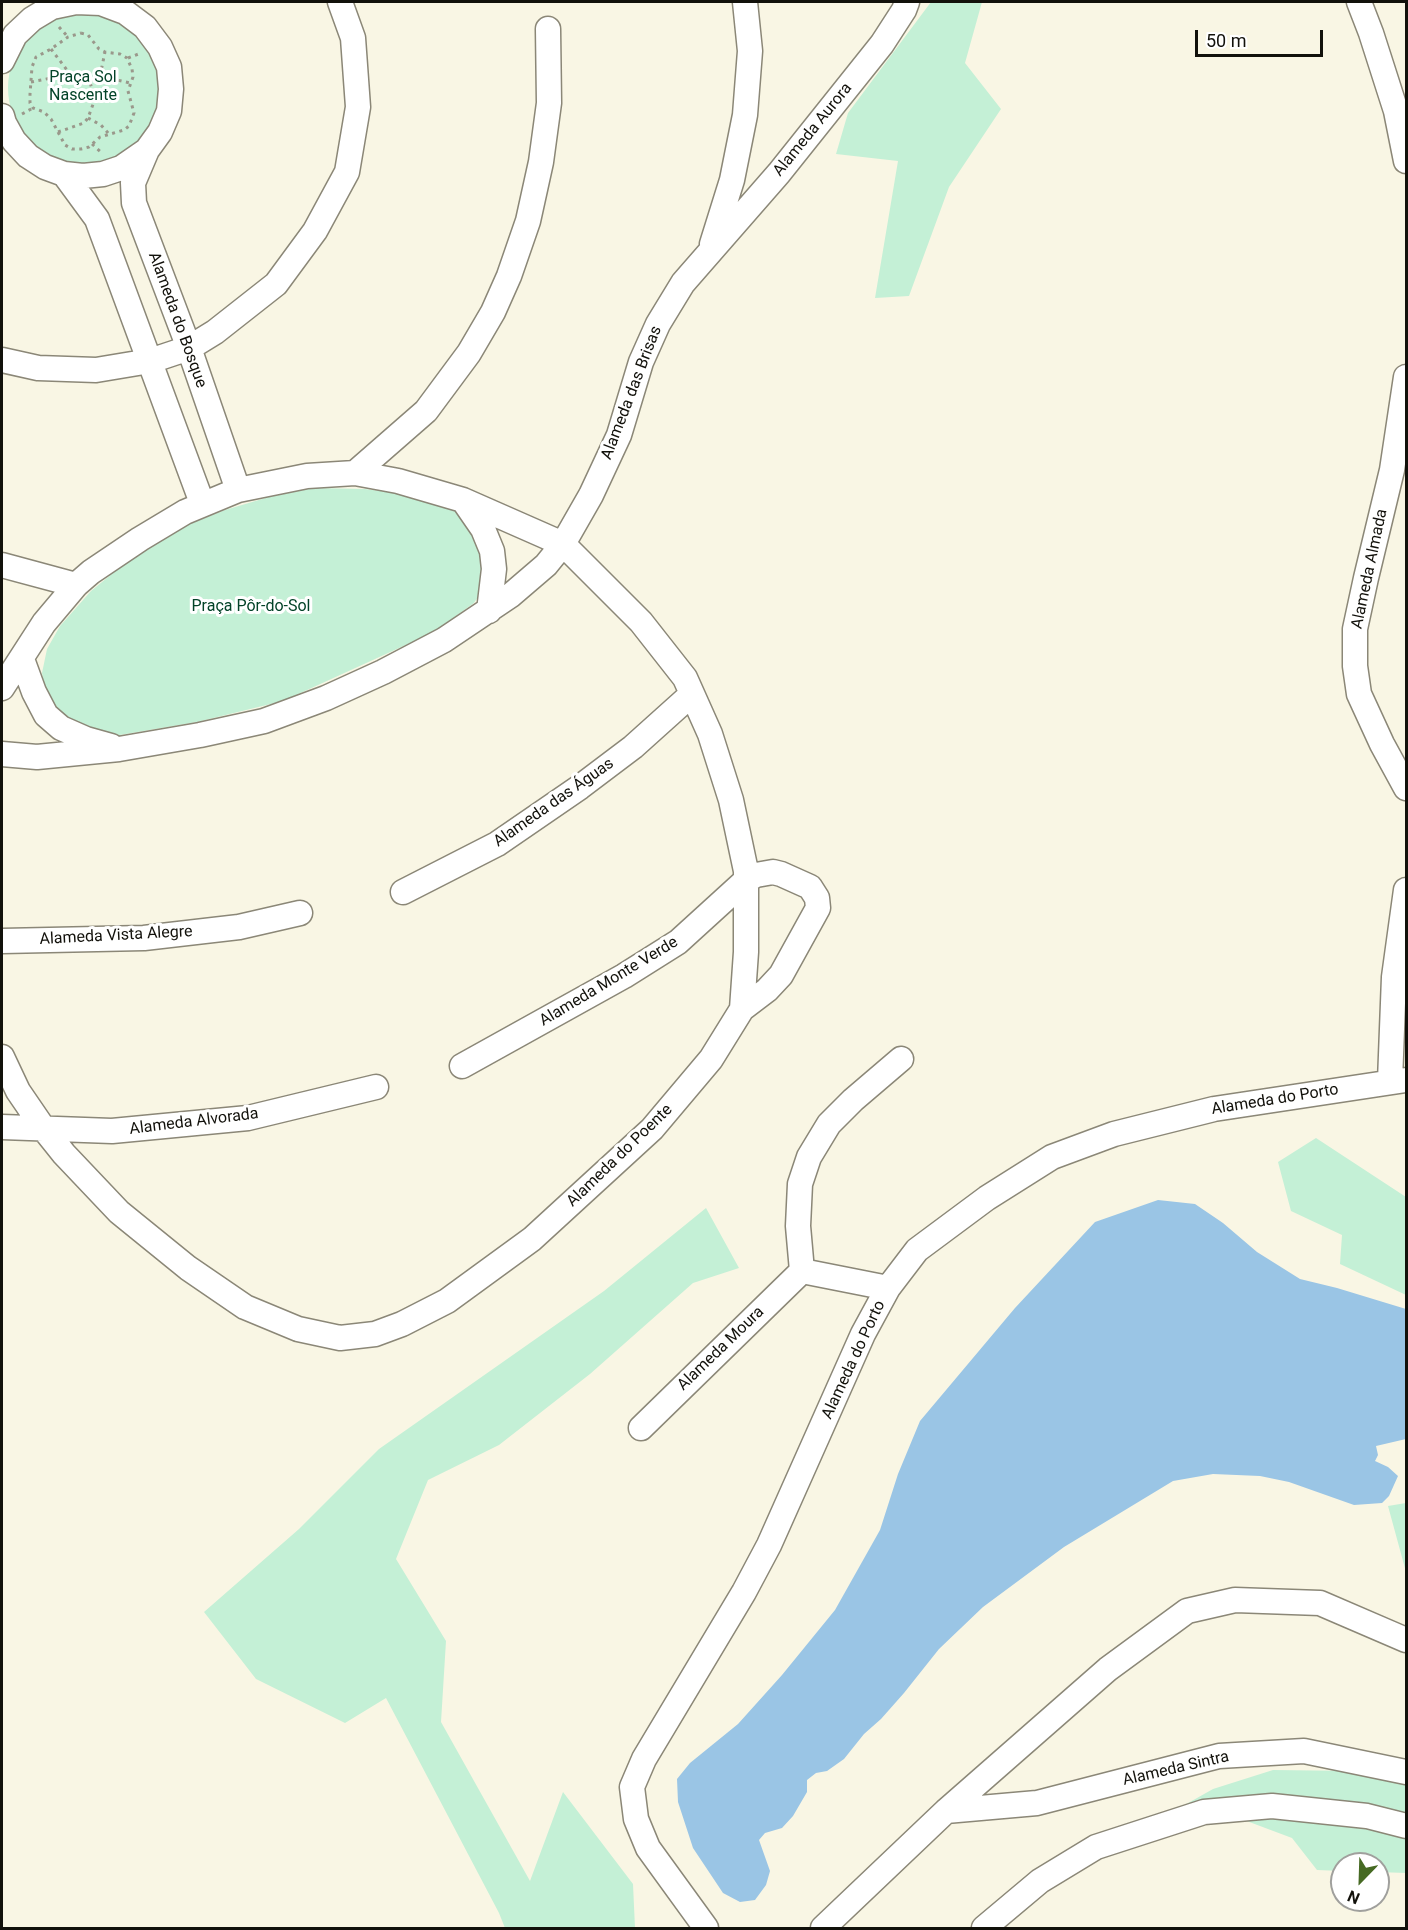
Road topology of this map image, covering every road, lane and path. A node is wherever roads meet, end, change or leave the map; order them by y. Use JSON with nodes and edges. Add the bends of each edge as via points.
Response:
{"nodes":[{"id":1,"x":340,"y":2,"type":"edge"},
{"id":2,"x":745,"y":2,"type":"edge"},
{"id":3,"x":907,"y":2,"type":"edge"},
{"id":4,"x":1359,"y":2,"type":"edge"},
{"id":5,"x":548,"y":29,"type":"dead end"},
{"id":6,"x":51,"y":49,"type":"junction"},
{"id":7,"x":105,"y":52,"type":"dead end"},
{"id":8,"x":2,"y":61,"type":"edge"},
{"id":9,"x":70,"y":74,"type":"junction"},
{"id":10,"x":100,"y":76,"type":"junction"},
{"id":11,"x":89,"y":79,"type":"junction"},
{"id":12,"x":31,"y":82,"type":"junction"},
{"id":13,"x":130,"y":83,"type":"junction"},
{"id":14,"x":2,"y":116,"type":"edge"},
{"id":15,"x":88,"y":118,"type":"junction"},
{"id":16,"x":58,"y":132,"type":"junction"},
{"id":17,"x":109,"y":134,"type":"junction"},
{"id":18,"x":147,"y":150,"type":"junction"},
{"id":19,"x":1407,"y":161,"type":"edge"},
{"id":20,"x":64,"y":174,"type":"junction"},
{"id":21,"x":710,"y":252,"type":"junction"},
{"id":22,"x":189,"y":348,"type":"junction"},
{"id":23,"x":2,"y":360,"type":"edge"},
{"id":24,"x":150,"y":361,"type":"junction"},
{"id":25,"x":1407,"y":377,"type":"edge"},
{"id":26,"x":1402,"y":428,"type":"edge"},
{"id":27,"x":355,"y":473,"type":"junction"},
{"id":28,"x":238,"y":489,"type":"junction"},
{"id":29,"x":463,"y":500,"type":"junction"},
{"id":30,"x":202,"y":503,"type":"junction"},
{"id":31,"x":564,"y":544,"type":"junction"},
{"id":32,"x":2,"y":565,"type":"edge"},
{"id":33,"x":76,"y":585,"type":"junction"},
{"id":34,"x":489,"y":611,"type":"junction"},
{"id":35,"x":22,"y":659,"type":"junction"},
{"id":36,"x":2,"y":688,"type":"edge"},
{"id":37,"x":692,"y":694,"type":"junction"},
{"id":38,"x":46,"y":715,"type":"junction"},
{"id":39,"x":119,"y":748,"type":"junction"},
{"id":40,"x":11,"y":755,"type":"edge"},
{"id":41,"x":1407,"y":788,"type":"edge"},
{"id":42,"x":745,"y":881,"type":"junction"},
{"id":43,"x":1407,"y":890,"type":"edge"},
{"id":44,"x":402,"y":892,"type":"dead end"},
{"id":45,"x":300,"y":913,"type":"dead end"},
{"id":46,"x":2,"y":941,"type":"edge"},
{"id":47,"x":742,"y":1009,"type":"junction"},
{"id":48,"x":2,"y":1057,"type":"edge"},
{"id":49,"x":901,"y":1059,"type":"dead end"},
{"id":50,"x":462,"y":1066,"type":"dead end"},
{"id":51,"x":1399,"y":1081,"type":"edge"},
{"id":52,"x":376,"y":1087,"type":"dead end"},
{"id":53,"x":2,"y":1127,"type":"edge"},
{"id":54,"x":44,"y":1129,"type":"junction"},
{"id":55,"x":802,"y":1271,"type":"junction"},
{"id":56,"x":888,"y":1288,"type":"junction"},
{"id":57,"x":641,"y":1428,"type":"dead end"},
{"id":58,"x":1407,"y":1640,"type":"edge"},
{"id":59,"x":1407,"y":1772,"type":"edge"},
{"id":60,"x":946,"y":1811,"type":"junction"},
{"id":61,"x":1407,"y":1827,"type":"edge"},
{"id":62,"x":689,"y":1918,"type":"edge"},
{"id":63,"x":706,"y":1929,"type":"edge"},
{"id":64,"x":823,"y":1929,"type":"edge"},
{"id":65,"x":984,"y":1929,"type":"edge"}],
"edges":[{"from":1,"to":22,"type":"street","via":[[353,38],[358,107],[347,172],[315,231],[276,284]]},
{"from":2,"to":21,"type":"street","name":"Alameda das Brisas","via":[[750,51],[745,115],[732,180]]},
{"from":3,"to":21,"type":"street","name":"Alameda Aurora","via":[[882,44]]},
{"from":4,"to":19,"type":"street","via":[[1396,111]]},
{"from":5,"to":27,"type":"street","via":[[549,103],[541,162],[528,221],[493,312],[469,353],[426,411]]},
{"from":6,"to":9,"type":"path"},
{"from":6,"to":12,"type":"path","via":[[36,57]]},
{"from":6,"to":13,"type":"path","via":[[71,35],[88,35],[99,49],[127,58],[133,77]]},
{"from":7,"to":10,"type":"path"},
{"from":8,"to":18,"type":"street","via":[[15,35],[52,8],[76,2],[101,3],[125,12],[145,27],[169,67],[169,111]]},
{"from":9,"to":11,"type":"path"},
{"from":9,"to":12,"type":"path"},
{"from":10,"to":11,"type":"path"},
{"from":10,"to":13,"type":"path"},
{"from":11,"to":15,"type":"path","via":[[95,99]]},
{"from":12,"to":16,"type":"path","via":[[30,103],[51,119]]},
{"from":13,"to":17,"type":"path","via":[[132,120],[124,130]]},
{"from":14,"to":20,"type":"street","via":[[14,141],[28,156]]},
{"from":15,"to":16,"type":"path"},
{"from":15,"to":17,"type":"path"},
{"from":16,"to":17,"type":"path","via":[[72,149],[89,147]]},
{"from":18,"to":20,"type":"street","via":[[121,168],[103,174]]},
{"from":18,"to":22,"type":"street","name":"Alameda do Bosque","via":[[133,183],[134,203]]},
{"from":20,"to":24,"type":"street","via":[[97,219]]},
{"from":21,"to":31,"type":"street","name":"Alameda das Brisas","via":[[683,283],[658,324],[641,362],[619,435]]},
{"from":22,"to":24,"type":"street"},
{"from":22,"to":28,"type":"street","name":"Alameda do Bosque"},
{"from":23,"to":24,"type":"street","via":[[38,368],[96,370]]},
{"from":24,"to":30,"type":"street"},
{"from":25,"to":26,"type":"street","name":"Alameda Almada"},
{"from":26,"to":41,"type":"street","name":"Alameda Almada","via":[[1365,578],[1355,629],[1355,666],[1359,694]]},
{"from":27,"to":28,"type":"street","name":"Alameda do Poente","via":[[307,476]]},
{"from":27,"to":29,"type":"street","name":"Alameda do Poente"},
{"from":28,"to":30,"type":"street","name":"Alameda do Poente"},
{"from":29,"to":31,"type":"street","name":"Alameda do Poente"},
{"from":29,"to":34,"type":"street","via":[[483,529],[492,551]]},
{"from":30,"to":33,"type":"street","name":"Alameda do Poente","via":[[140,539]]},
{"from":31,"to":34,"type":"street","via":[[546,565]]},
{"from":31,"to":37,"type":"street","name":"Alameda do Poente","via":[[641,622],[685,678]]},
{"from":32,"to":33,"type":"street"},
{"from":33,"to":35,"type":"street","name":"Alameda do Poente","via":[[44,623]]},
{"from":34,"to":39,"type":"street","via":[[444,640],[326,698],[264,721]]},
{"from":35,"to":36,"type":"street","name":"Alameda do Poente"},
{"from":35,"to":38,"type":"street"},
{"from":37,"to":42,"type":"street","name":"Alameda do Poente","via":[[710,734],[731,800]]},
{"from":37,"to":44,"type":"street","name":"Alameda das Águas","via":[[633,747],[497,844]]},
{"from":38,"to":39,"type":"street","via":[[60,728]]},
{"from":38,"to":40,"type":"street","via":[[44,730],[33,750]]},
{"from":39,"to":40,"type":"street","via":[[38,757]]},
{"from":42,"to":47,"type":"street","name":"Alameda do Poente"},
{"from":42,"to":47,"type":"street","via":[[763,873],[781,874],[810,888],[818,902],[816,913],[781,975]]},
{"from":42,"to":50,"type":"street","name":"Alameda Monte Verde","via":[[678,942]]},
{"from":43,"to":51,"type":"street","via":[[1394,977]]},
{"from":45,"to":46,"type":"street","name":"Alameda Vista Alegre","via":[[239,927],[144,938]]},
{"from":47,"to":54,"type":"street","name":"Alameda do Poente","via":[[711,1059],[652,1129],[532,1239],[447,1301],[375,1334],[340,1338],[298,1329],[245,1307],[188,1268],[119,1212]]},
{"from":48,"to":54,"type":"street","name":"Alameda do Poente","via":[[18,1091]]},
{"from":49,"to":55,"type":"street","via":[[829,1124],[809,1158],[800,1184]]},
{"from":51,"to":56,"type":"street","name":"Alameda do Porto","via":[[1214,1109],[1114,1134],[1052,1157],[987,1198],[917,1250]]},
{"from":52,"to":54,"type":"street","name":"Alameda Alvorada","via":[[248,1118],[112,1131]]},
{"from":53,"to":54,"type":"street","name":"Alameda Alvorada"},
{"from":55,"to":56,"type":"street"},
{"from":55,"to":57,"type":"street","name":"Alameda Moura"},
{"from":56,"to":62,"type":"street","name":"Alameda do Porto","via":[[863,1334],[769,1545],[644,1759],[632,1787],[636,1819],[648,1848]]},
{"from":58,"to":60,"type":"street","via":[[1320,1603],[1234,1600],[1187,1611],[1108,1669]]},
{"from":59,"to":60,"type":"street","name":"Alameda Sintra","via":[[1304,1751],[1219,1756],[1037,1803]]},
{"from":60,"to":64,"type":"street"},
{"from":61,"to":65,"type":"street","via":[[1367,1816],[1272,1806],[1204,1812],[1096,1847],[1040,1881]]},
{"from":62,"to":63,"type":"street","name":"Alameda do Porto"}]}
